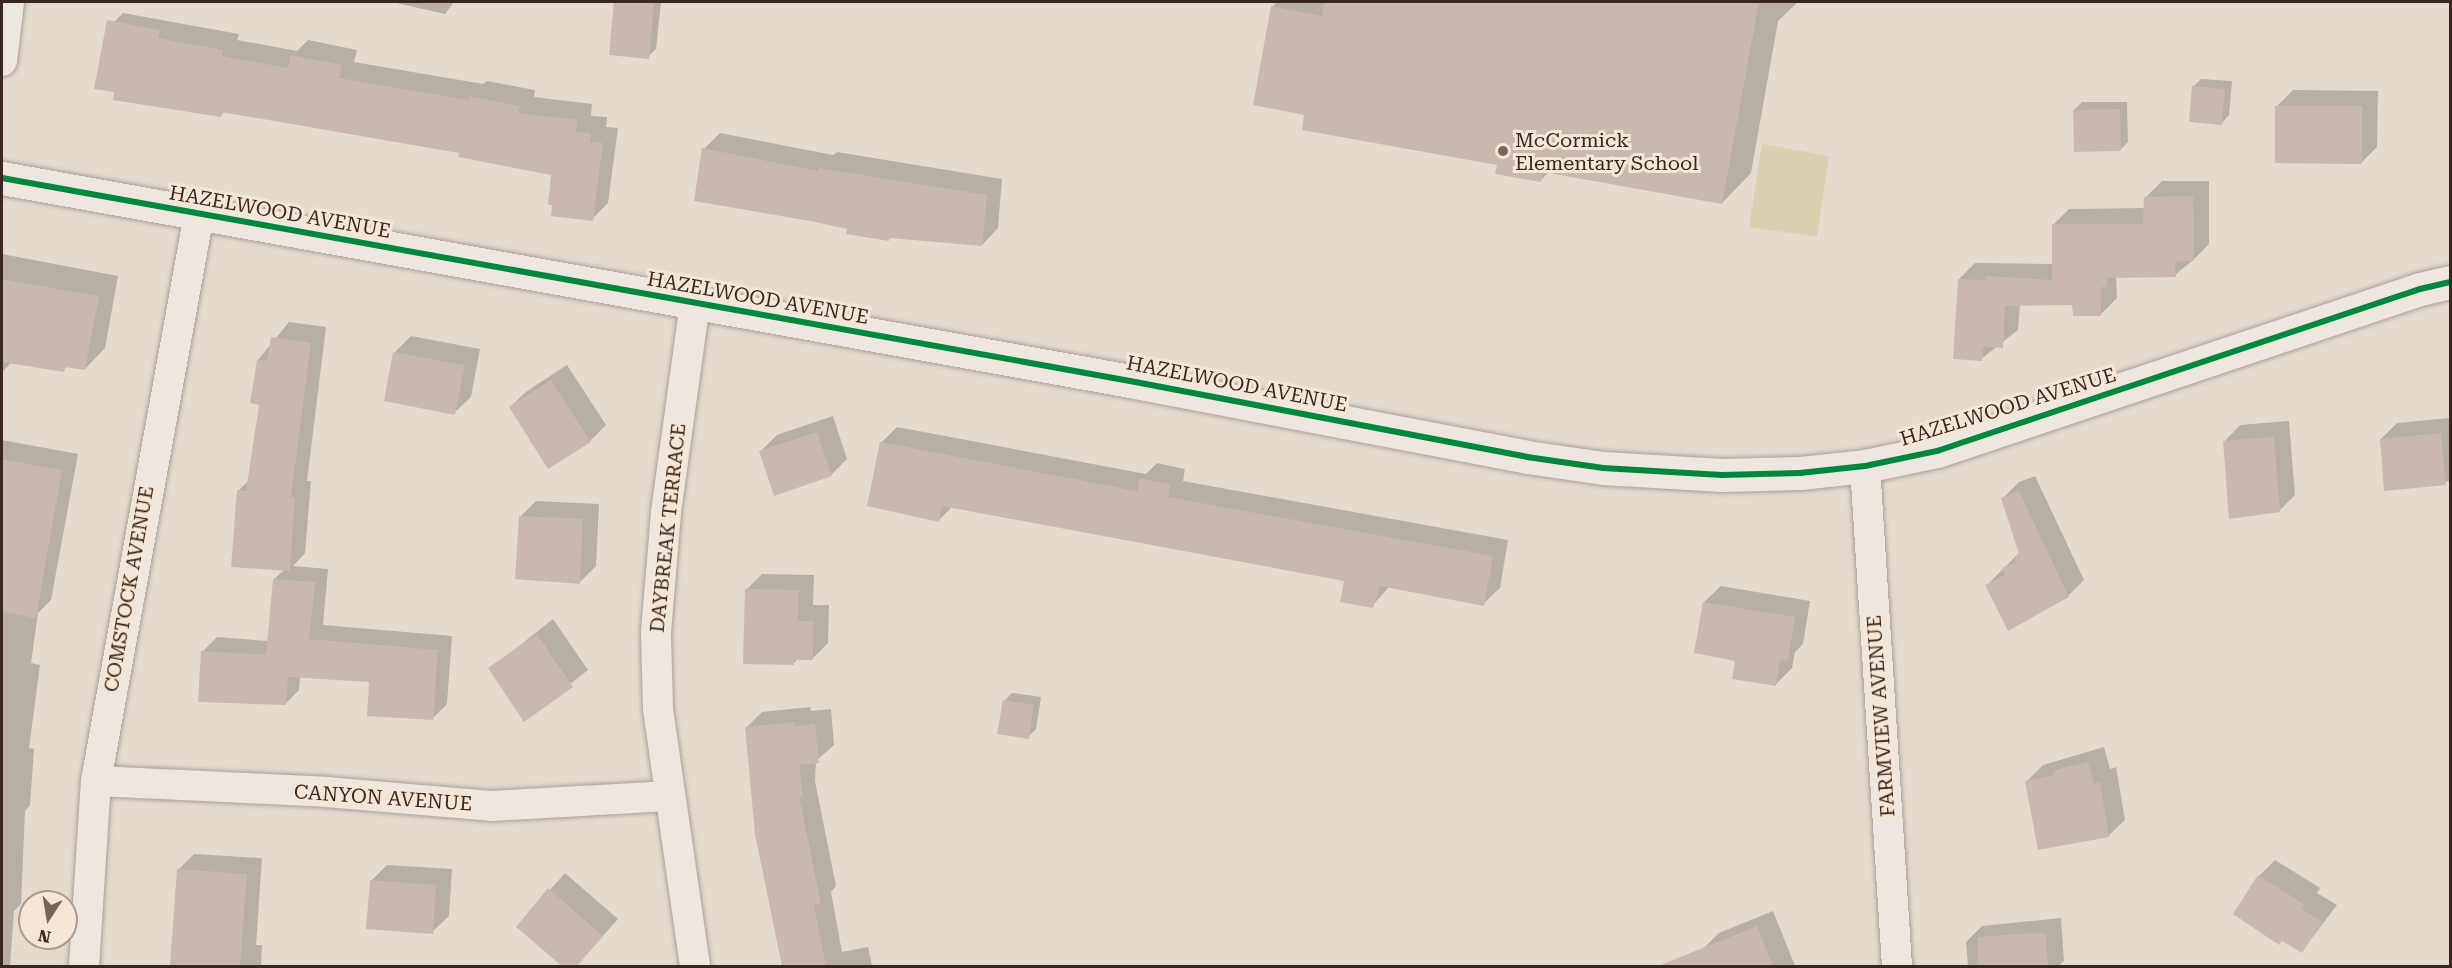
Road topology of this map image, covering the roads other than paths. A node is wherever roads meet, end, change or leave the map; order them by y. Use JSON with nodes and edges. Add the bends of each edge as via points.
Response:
{"nodes":[{"id":1,"x":9,"y":2,"type":"edge"},
{"id":2,"x":2,"y":61,"type":"edge"},
{"id":3,"x":2,"y":178,"type":"edge"},
{"id":4,"x":199,"y":214,"type":"junction"},
{"id":5,"x":2451,"y":282,"type":"edge"},
{"id":6,"x":695,"y":303,"type":"junction"},
{"id":7,"x":1865,"y":466,"type":"junction"},
{"id":8,"x":96,"y":781,"type":"junction"},
{"id":9,"x":669,"y":796,"type":"junction"},
{"id":10,"x":84,"y":966,"type":"edge"},
{"id":11,"x":694,"y":966,"type":"edge"},
{"id":12,"x":1898,"y":966,"type":"edge"}],
"edges":[{"from":1,"to":2,"type":"street"},
{"from":3,"to":4,"type":"street","name":"HAZELWOOD AVENUE"},
{"from":4,"to":6,"type":"street","name":"HAZELWOOD AVENUE"},
{"from":4,"to":8,"type":"street","name":"COMSTOCK AVENUE"},
{"from":5,"to":7,"type":"street","name":"HAZELWOOD AVENUE","via":[[2409,292],[1978,438]]},
{"from":6,"to":7,"type":"street","name":"HAZELWOOD AVENUE","via":[[1602,468],[1722,475]]},
{"from":6,"to":9,"type":"street","name":"DAYBREAK TERRACE","via":[[658,589],[658,709]]},
{"from":7,"to":12,"type":"street","name":"FARMVIEW AVENUE"},
{"from":8,"to":9,"type":"street","name":"CANYON AVENUE","via":[[326,792],[491,806]]},
{"from":8,"to":10,"type":"street","name":"COMSTOCK AVENUE"},
{"from":9,"to":11,"type":"street","name":"DAYBREAK TERRACE"}]}
